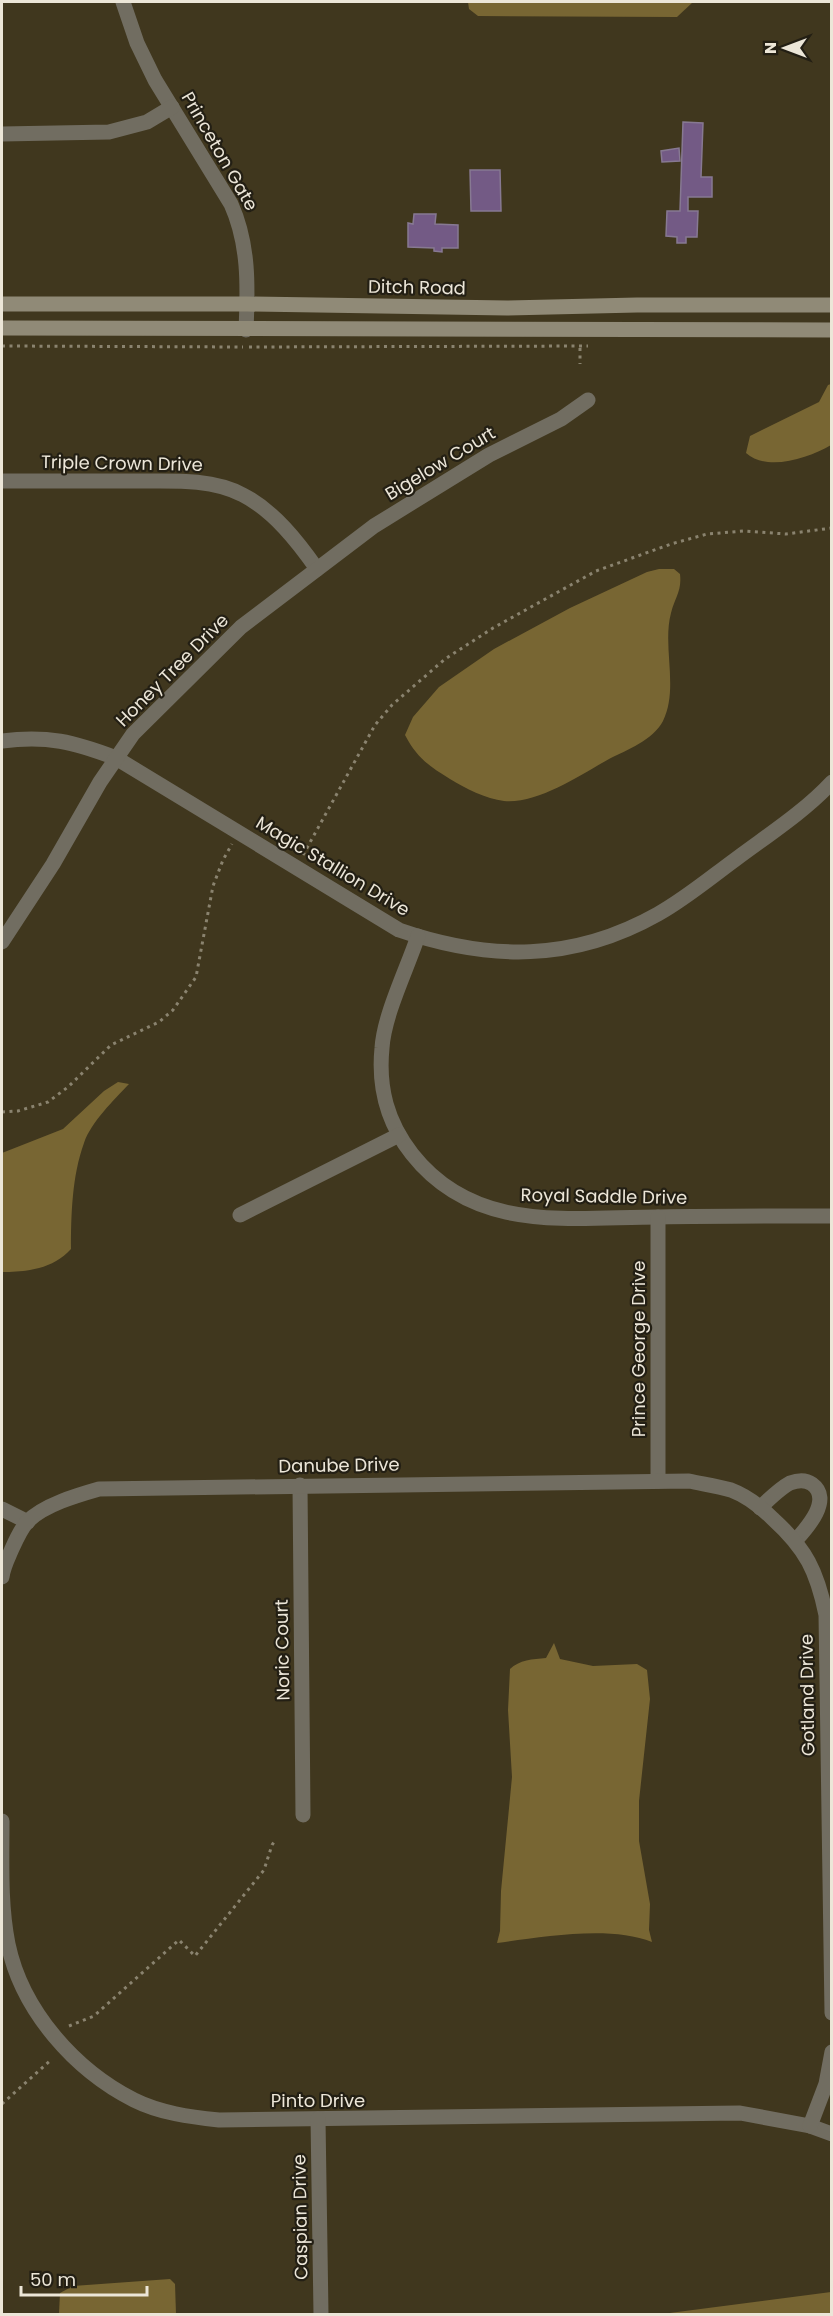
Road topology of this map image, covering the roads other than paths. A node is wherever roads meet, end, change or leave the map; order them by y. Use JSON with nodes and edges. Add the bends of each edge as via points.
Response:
{"nodes":[{"id":1,"x":123,"y":2,"type":"edge"},
{"id":2,"x":172,"y":107,"type":"junction"},
{"id":3,"x":2,"y":134,"type":"edge"},
{"id":4,"x":2,"y":304,"type":"edge"},
{"id":5,"x":247,"y":304,"type":"junction"},
{"id":6,"x":831,"y":305,"type":"edge"},
{"id":7,"x":2,"y":328,"type":"edge"},
{"id":8,"x":246,"y":330,"type":"junction"},
{"id":9,"x":831,"y":330,"type":"edge"},
{"id":10,"x":588,"y":400,"type":"dead end"},
{"id":11,"x":2,"y":481,"type":"edge"},
{"id":12,"x":317,"y":569,"type":"junction"},
{"id":13,"x":2,"y":741,"type":"edge"},
{"id":14,"x":116,"y":758,"type":"junction"},
{"id":15,"x":831,"y":782,"type":"edge"},
{"id":16,"x":418,"y":936,"type":"junction"},
{"id":17,"x":2,"y":942,"type":"edge"},
{"id":18,"x":399,"y":1135,"type":"junction"},
{"id":19,"x":240,"y":1215,"type":"dead end"},
{"id":20,"x":831,"y":1216,"type":"edge"},
{"id":21,"x":658,"y":1217,"type":"junction"},
{"id":22,"x":658,"y":1481,"type":"junction"},
{"id":23,"x":300,"y":1485,"type":"junction"},
{"id":24,"x":760,"y":1508,"type":"junction"},
{"id":25,"x":2,"y":1509,"type":"edge"},
{"id":26,"x":28,"y":1522,"type":"junction"},
{"id":27,"x":796,"y":1540,"type":"junction"},
{"id":28,"x":2,"y":1577,"type":"edge"},
{"id":29,"x":303,"y":1815,"type":"dead end"},
{"id":30,"x":2,"y":1821,"type":"edge"},
{"id":31,"x":831,"y":2013,"type":"edge"},
{"id":32,"x":831,"y":2052,"type":"edge"},
{"id":33,"x":318,"y":2119,"type":"junction"},
{"id":34,"x":810,"y":2126,"type":"junction"},
{"id":35,"x":831,"y":2134,"type":"edge"},
{"id":36,"x":321,"y":2314,"type":"edge"}],
"edges":[{"from":1,"to":2,"type":"street","name":"Princeton Gate","via":[[137,43]]},
{"from":2,"to":3,"type":"street","via":[[147,122],[109,132]]},
{"from":2,"to":5,"type":"street","name":"Princeton Gate","via":[[240,225]]},
{"from":4,"to":5,"type":"street","name":"Ditch Road"},
{"from":5,"to":6,"type":"street","name":"Ditch Road","via":[[507,308]]},
{"from":5,"to":8,"type":"street","name":"Princeton Gate"},
{"from":7,"to":8,"type":"street"},
{"from":8,"to":9,"type":"street"},
{"from":10,"to":12,"type":"street","name":"Bigelow Court","via":[[561,419],[424,494]]},
{"from":11,"to":12,"type":"street","name":"Triple Crown Drive","via":[[215,485],[243,495],[264,510],[292,536]]},
{"from":12,"to":14,"type":"street","name":"Honey Tree Drive","via":[[241,627],[134,734]]},
{"from":13,"to":14,"type":"street","name":"Magic Stallion Drive","via":[[54,739]]},
{"from":14,"to":16,"type":"street","name":"Magic Stallion Drive","via":[[399,930]]},
{"from":14,"to":17,"type":"street","name":"Honey Tree Drive"},
{"from":15,"to":16,"type":"street","name":"Magic Stallion Drive","via":[[796,814],[684,897],[627,930],[571,948],[505,953],[474,950]]},
{"from":16,"to":18,"type":"street","name":"Royal Saddle Drive","via":[[382,1046],[385,1107]]},
{"from":18,"to":19,"type":"street"},
{"from":18,"to":21,"type":"street","name":"Royal Saddle Drive","via":[[437,1182],[483,1207],[535,1217]]},
{"from":20,"to":21,"type":"street","name":"Royal Saddle Drive"},
{"from":21,"to":22,"type":"street","name":"Prince George Drive"},
{"from":22,"to":23,"type":"street","name":"Danube Drive"},
{"from":22,"to":24,"type":"street","name":"Gotland Drive","via":[[690,1481],[731,1491]]},
{"from":23,"to":26,"type":"street","name":"Danube Drive","via":[[99,1489],[76,1495]]},
{"from":23,"to":29,"type":"street","name":"Noric Court"},
{"from":24,"to":27,"type":"street","name":"Gotland Drive"},
{"from":24,"to":27,"type":"street","via":[[797,1481],[816,1486],[820,1506]]},
{"from":25,"to":26,"type":"street"},
{"from":26,"to":28,"type":"street","via":[[13,1546]]},
{"from":27,"to":31,"type":"street","name":"Gotland Drive","via":[[814,1572],[826,1615]]},
{"from":30,"to":33,"type":"street","name":"Pinto Drive","via":[[3,1906],[9,1947],[26,1992],[46,2025],[74,2056],[112,2087],[164,2111],[219,2120]]},
{"from":32,"to":34,"type":"street","via":[[826,2084]]},
{"from":33,"to":34,"type":"street","name":"Pinto Drive","via":[[740,2113]]},
{"from":33,"to":36,"type":"street","name":"Caspian Drive"},
{"from":34,"to":35,"type":"street","name":"Pinto Drive"}]}
